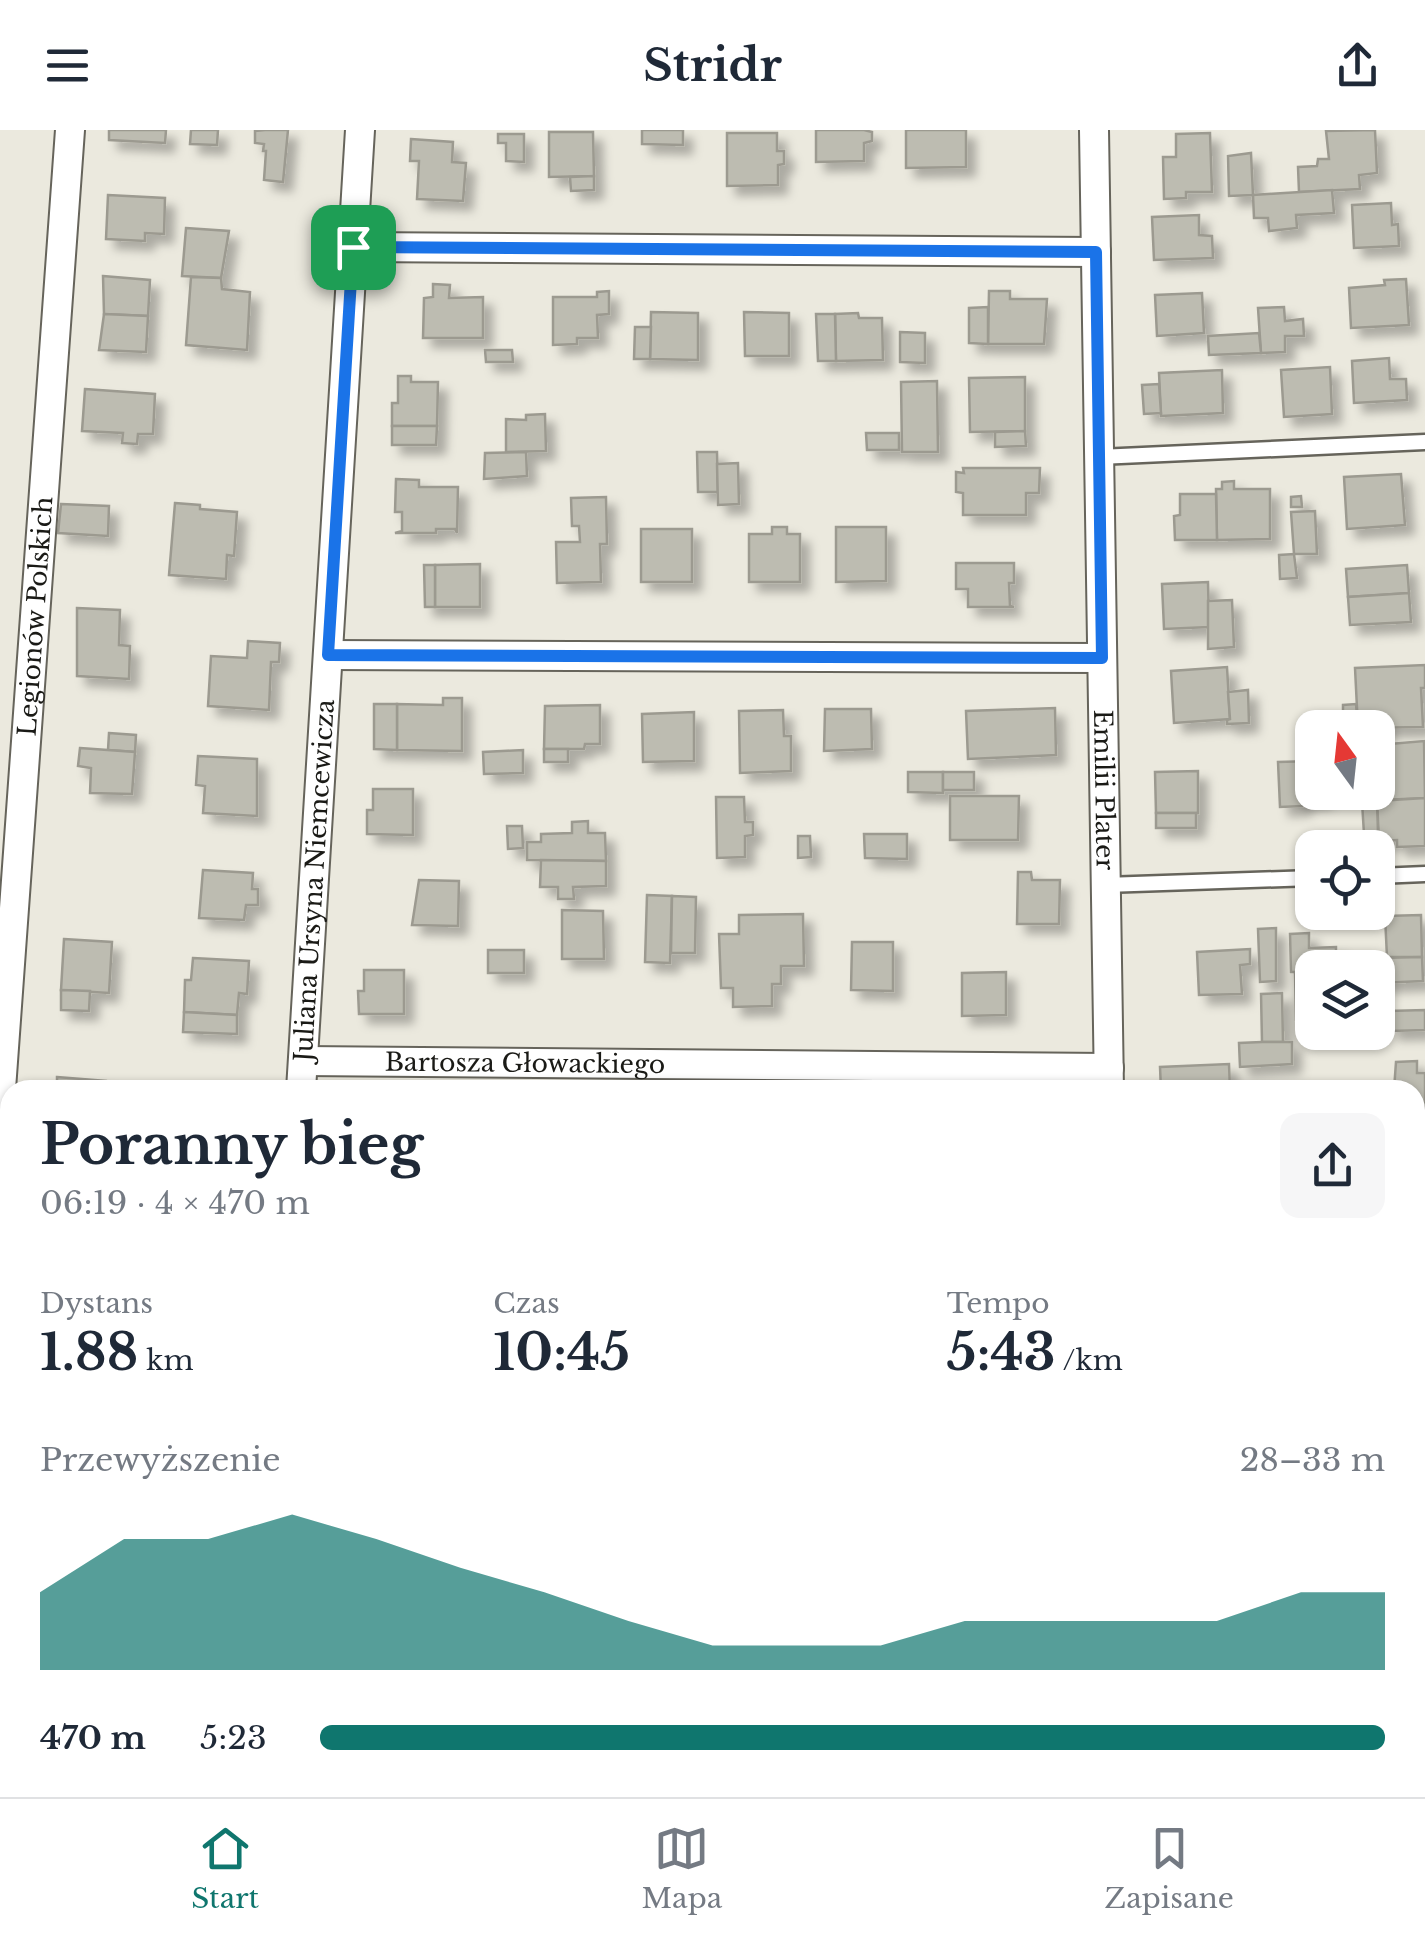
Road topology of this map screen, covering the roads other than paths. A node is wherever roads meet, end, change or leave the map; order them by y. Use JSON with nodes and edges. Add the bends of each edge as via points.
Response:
{"nodes":[{"id":1,"x":70,"y":130,"type":"edge"},
{"id":2,"x":360,"y":130,"type":"edge"},
{"id":3,"x":1094,"y":130,"type":"edge"},
{"id":4,"x":353,"y":247,"type":"junction"},
{"id":5,"x":1096,"y":252,"type":"junction"},
{"id":6,"x":1425,"y":442,"type":"edge"},
{"id":7,"x":1099,"y":457,"type":"junction"},
{"id":8,"x":328,"y":655,"type":"junction"},
{"id":9,"x":1102,"y":658,"type":"junction"},
{"id":10,"x":1425,"y":874,"type":"edge"},
{"id":11,"x":1395,"y":875,"type":"edge"},
{"id":12,"x":1295,"y":878,"type":"edge"},
{"id":13,"x":1106,"y":884,"type":"junction"},
{"id":14,"x":303,"y":1061,"type":"junction"},
{"id":15,"x":1109,"y":1079,"type":"edge"},
{"id":16,"x":2,"y":1080,"type":"edge"},
{"id":17,"x":302,"y":1080,"type":"edge"}],
"edges":[{"from":1,"to":16,"type":"street","name":"Legionów Polskich"},
{"from":2,"to":4,"type":"street","name":"Juliana Ursyna Niemcewicza"},
{"from":3,"to":5,"type":"street","name":"Emilii Plater"},
{"from":4,"to":5,"type":"street"},
{"from":4,"to":8,"type":"street","name":"Juliana Ursyna Niemcewicza"},
{"from":5,"to":7,"type":"street","name":"Emilii Plater"},
{"from":6,"to":7,"type":"lane"},
{"from":7,"to":9,"type":"street","name":"Emilii Plater"},
{"from":8,"to":9,"type":"street"},
{"from":8,"to":14,"type":"street","name":"Juliana Ursyna Niemcewicza"},
{"from":9,"to":13,"type":"street","name":"Emilii Plater"},
{"from":10,"to":11,"type":"lane"},
{"from":12,"to":13,"type":"lane"},
{"from":13,"to":15,"type":"street","name":"Emilii Plater"},
{"from":14,"to":15,"type":"street","name":"Bartosza Głowackiego"},
{"from":14,"to":17,"type":"street","name":"Juliana Ursyna Niemcewicza"}]}
